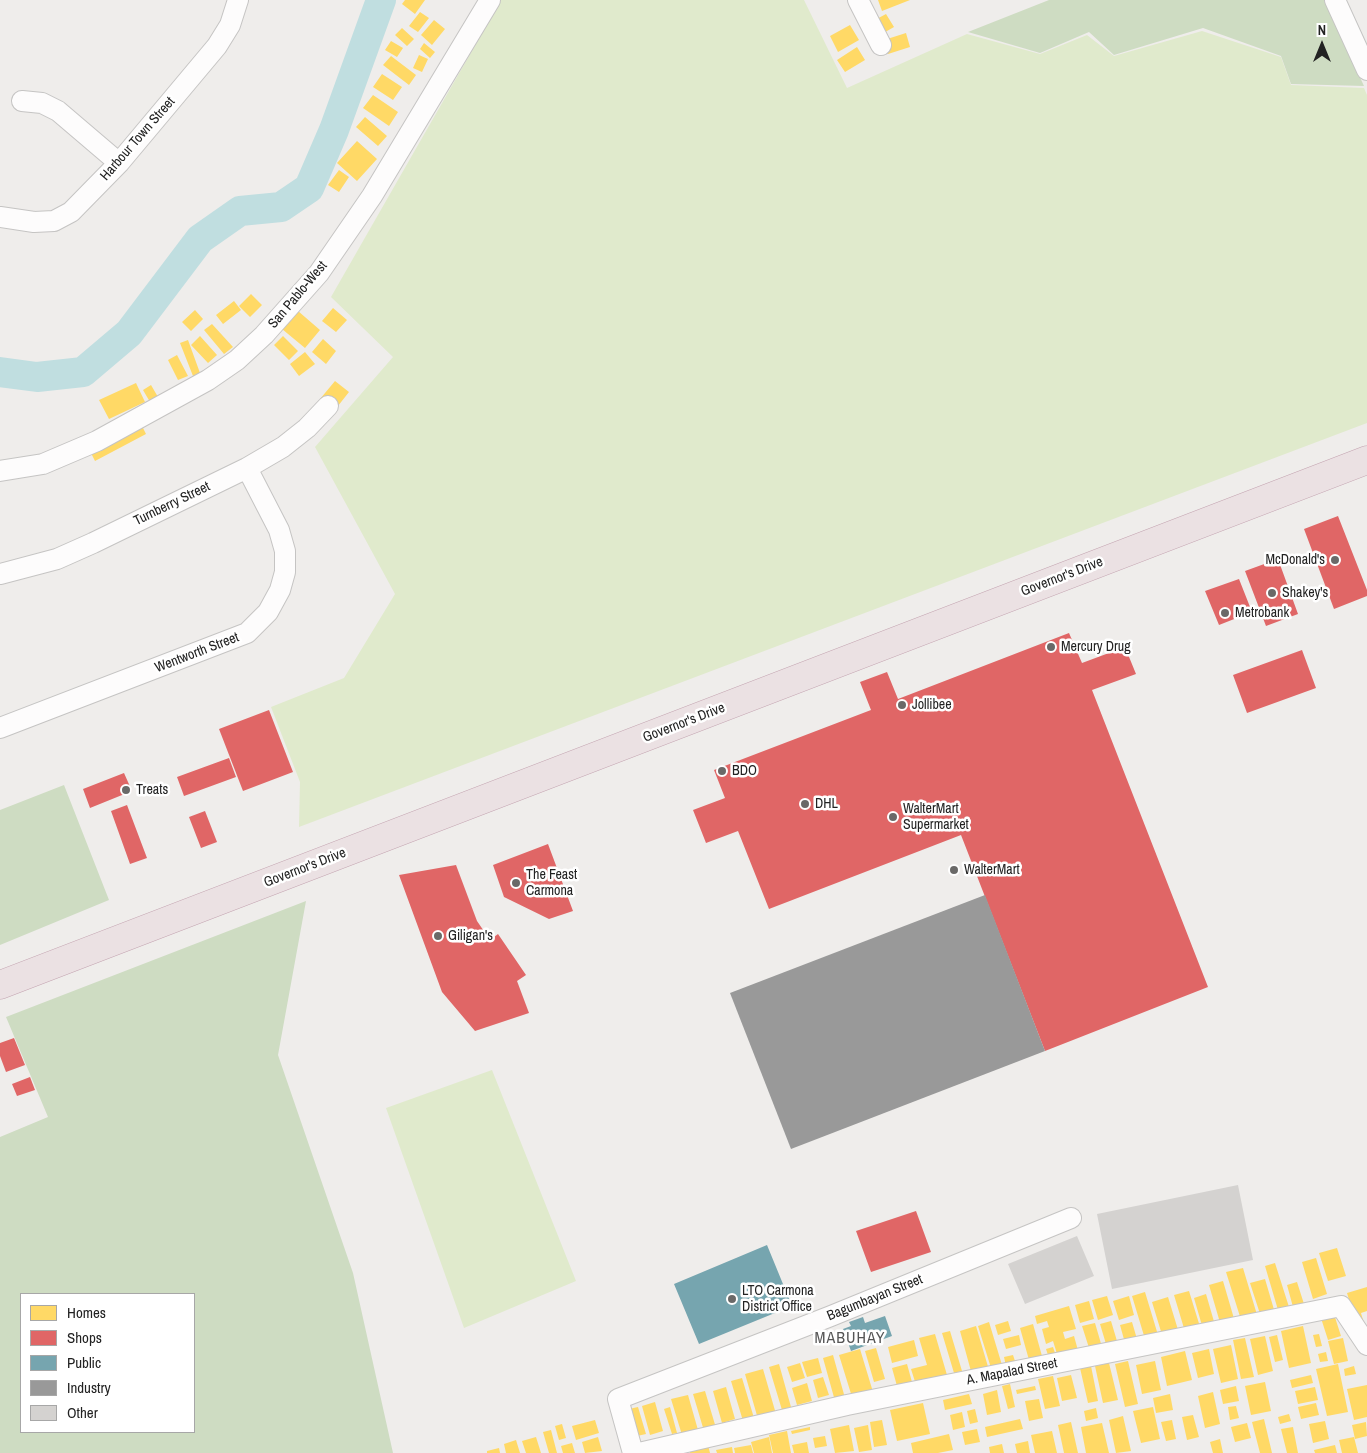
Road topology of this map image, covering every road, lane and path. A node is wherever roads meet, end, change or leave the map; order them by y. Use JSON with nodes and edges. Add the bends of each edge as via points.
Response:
{"nodes":[{"id":1,"x":238,"y":0,"type":"edge"},
{"id":2,"x":490,"y":0,"type":"edge"},
{"id":3,"x":858,"y":0,"type":"edge"},
{"id":4,"x":1335,"y":0,"type":"edge"},
{"id":5,"x":881,"y":45,"type":"dead end"},
{"id":6,"x":1367,"y":70,"type":"edge"},
{"id":7,"x":22,"y":101,"type":"dead end"},
{"id":8,"x":119,"y":163,"type":"junction"},
{"id":9,"x":0,"y":217,"type":"edge"},
{"id":10,"x":328,"y":406,"type":"dead end"},
{"id":11,"x":1367,"y":460,"type":"edge"},
{"id":12,"x":247,"y":468,"type":"junction"},
{"id":13,"x":0,"y":471,"type":"edge"},
{"id":14,"x":0,"y":574,"type":"edge"},
{"id":15,"x":0,"y":728,"type":"edge"},
{"id":16,"x":0,"y":985,"type":"edge"},
{"id":17,"x":1071,"y":1218,"type":"dead end"},
{"id":18,"x":1367,"y":1345,"type":"edge"},
{"id":19,"x":633,"y":1453,"type":"edge"},
{"id":20,"x":639,"y":1453,"type":"edge"}],
"edges":[{"from":1,"to":8,"type":"street","name":"Harbour Town Street","via":[[230,25],[217,46]]},
{"from":2,"to":13,"type":"street","name":"San Pablo-West","via":[[372,196],[319,272],[264,335],[237,360],[208,380],[97,441],[43,464]]},
{"from":3,"to":5,"type":"street"},
{"from":4,"to":6,"type":"street"},
{"from":7,"to":8,"type":"street","via":[[42,103],[58,111]]},
{"from":8,"to":9,"type":"street","name":"Harbour Town Street","via":[[72,212],[54,221]]},
{"from":10,"to":12,"type":"street","name":"Turnberry Street","via":[[283,447]]},
{"from":11,"to":16,"type":"highway","name":"Governor's Drive"},
{"from":12,"to":14,"type":"street","name":"Turnberry Street","via":[[57,559]]},
{"from":12,"to":15,"type":"street","name":"Wentworth Street","via":[[285,551],[285,572],[280,590],[268,612],[247,633]]},
{"from":17,"to":19,"type":"street","name":"Bagumbayan Street","via":[[618,1399]]},
{"from":18,"to":20,"type":"street","name":"A. Mapalad Street","via":[[1341,1306],[847,1405]]}]}
